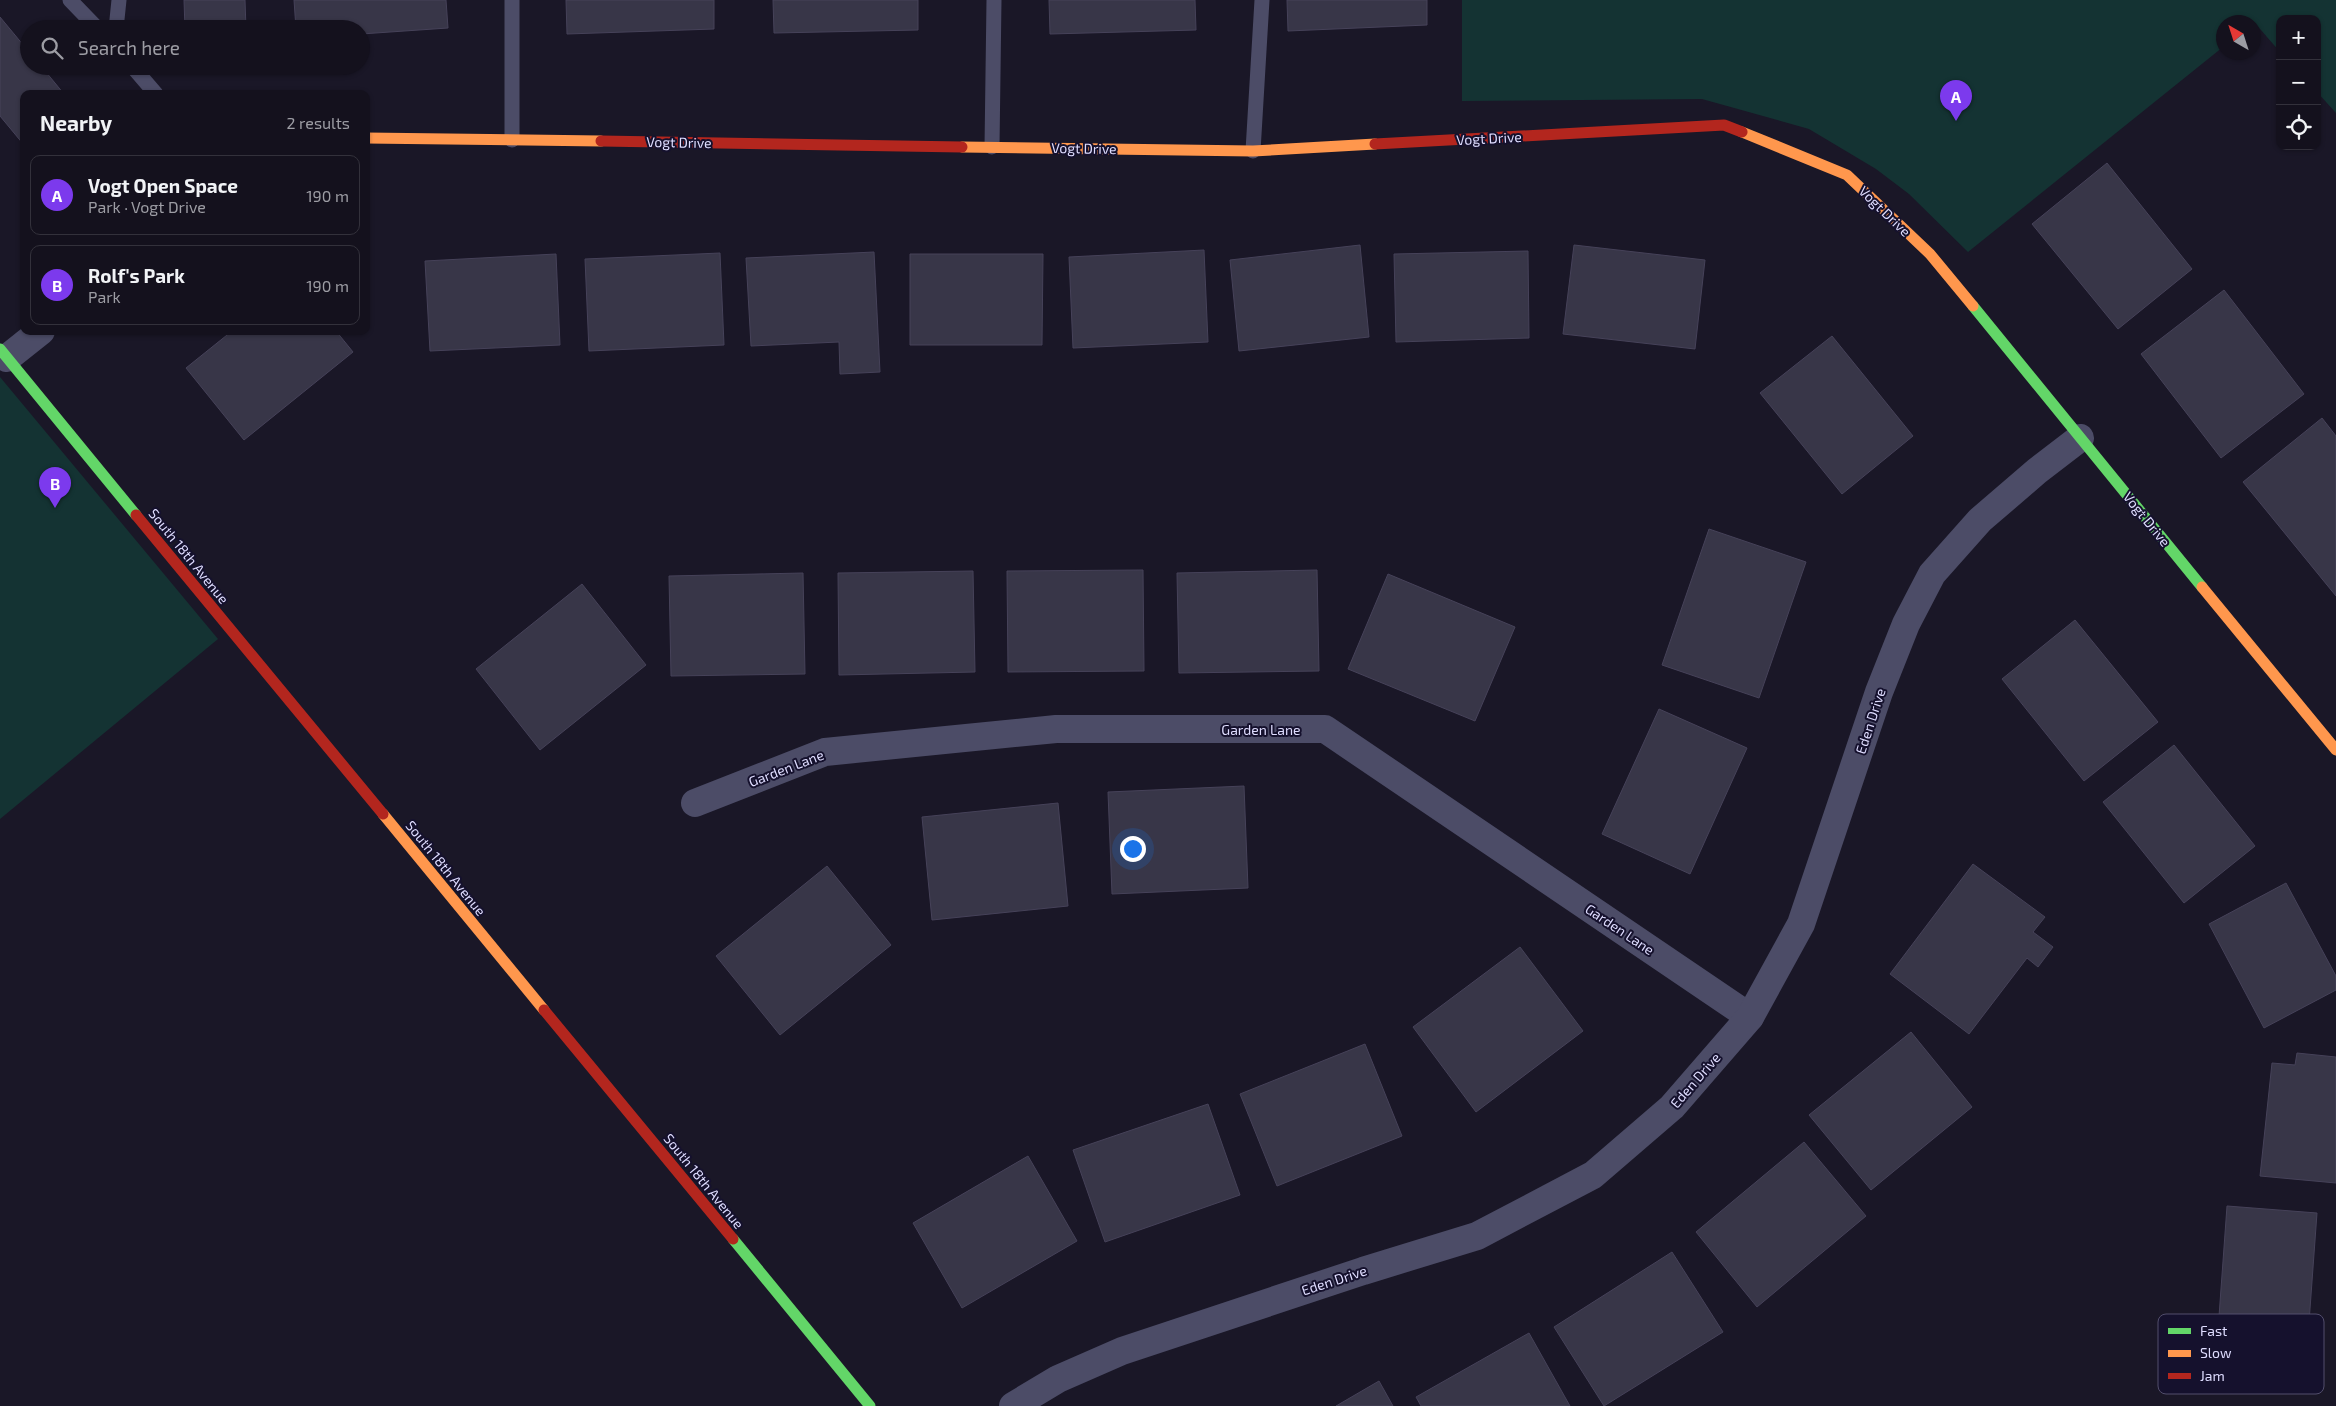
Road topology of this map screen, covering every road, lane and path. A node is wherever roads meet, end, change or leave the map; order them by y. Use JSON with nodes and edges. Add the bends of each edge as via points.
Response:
{"nodes":[{"id":1,"x":70,"y":0,"type":"edge"},
{"id":2,"x":119,"y":0,"type":"edge"},
{"id":3,"x":512,"y":0,"type":"edge"},
{"id":4,"x":994,"y":0,"type":"edge"},
{"id":5,"x":1262,"y":0,"type":"edge"},
{"id":6,"x":89,"y":20,"type":"edge"},
{"id":7,"x":117,"y":20,"type":"edge"},
{"id":8,"x":140,"y":75,"type":"edge"},
{"id":9,"x":153,"y":90,"type":"edge"},
{"id":10,"x":370,"y":138,"type":"edge"},
{"id":11,"x":512,"y":140,"type":"junction"},
{"id":12,"x":992,"y":147,"type":"junction"},
{"id":13,"x":1253,"y":151,"type":"junction"},
{"id":14,"x":35,"y":335,"type":"edge"},
{"id":15,"x":2,"y":357,"type":"edge"},
{"id":16,"x":2080,"y":438,"type":"junction"},
{"id":17,"x":2336,"y":750,"type":"edge"},
{"id":18,"x":695,"y":802,"type":"dead end"},
{"id":19,"x":1750,"y":1017,"type":"junction"},
{"id":20,"x":870,"y":1406,"type":"edge"},
{"id":21,"x":1012,"y":1406,"type":"edge"}],
"edges":[{"from":1,"to":6,"type":"lane"},
{"from":2,"to":7,"type":"lane"},
{"from":3,"to":11,"type":"lane"},
{"from":4,"to":12,"type":"lane"},
{"from":5,"to":13,"type":"lane"},
{"from":8,"to":9,"type":"lane"},
{"from":10,"to":11,"type":"street","name":"Vogt Drive"},
{"from":11,"to":12,"type":"street","name":"Vogt Drive"},
{"from":12,"to":13,"type":"street","name":"Vogt Drive"},
{"from":13,"to":16,"type":"street","name":"Vogt Drive","via":[[1724,125],[1847,175],[1930,254]]},
{"from":14,"to":15,"type":"street"},
{"from":15,"to":20,"type":"street","name":"South 18th Avenue"},
{"from":16,"to":17,"type":"street","name":"Vogt Drive"},
{"from":16,"to":19,"type":"street","name":"Eden Drive","via":[[1980,520],[1932,574],[1906,624],[1879,692],[1801,924]]},
{"from":18,"to":19,"type":"street","name":"Garden Lane","via":[[826,752],[1056,729],[1325,729]]},
{"from":19,"to":21,"type":"street","name":"Eden Drive","via":[[1672,1107],[1585,1180],[1477,1236],[1122,1351],[1058,1379]]}]}
